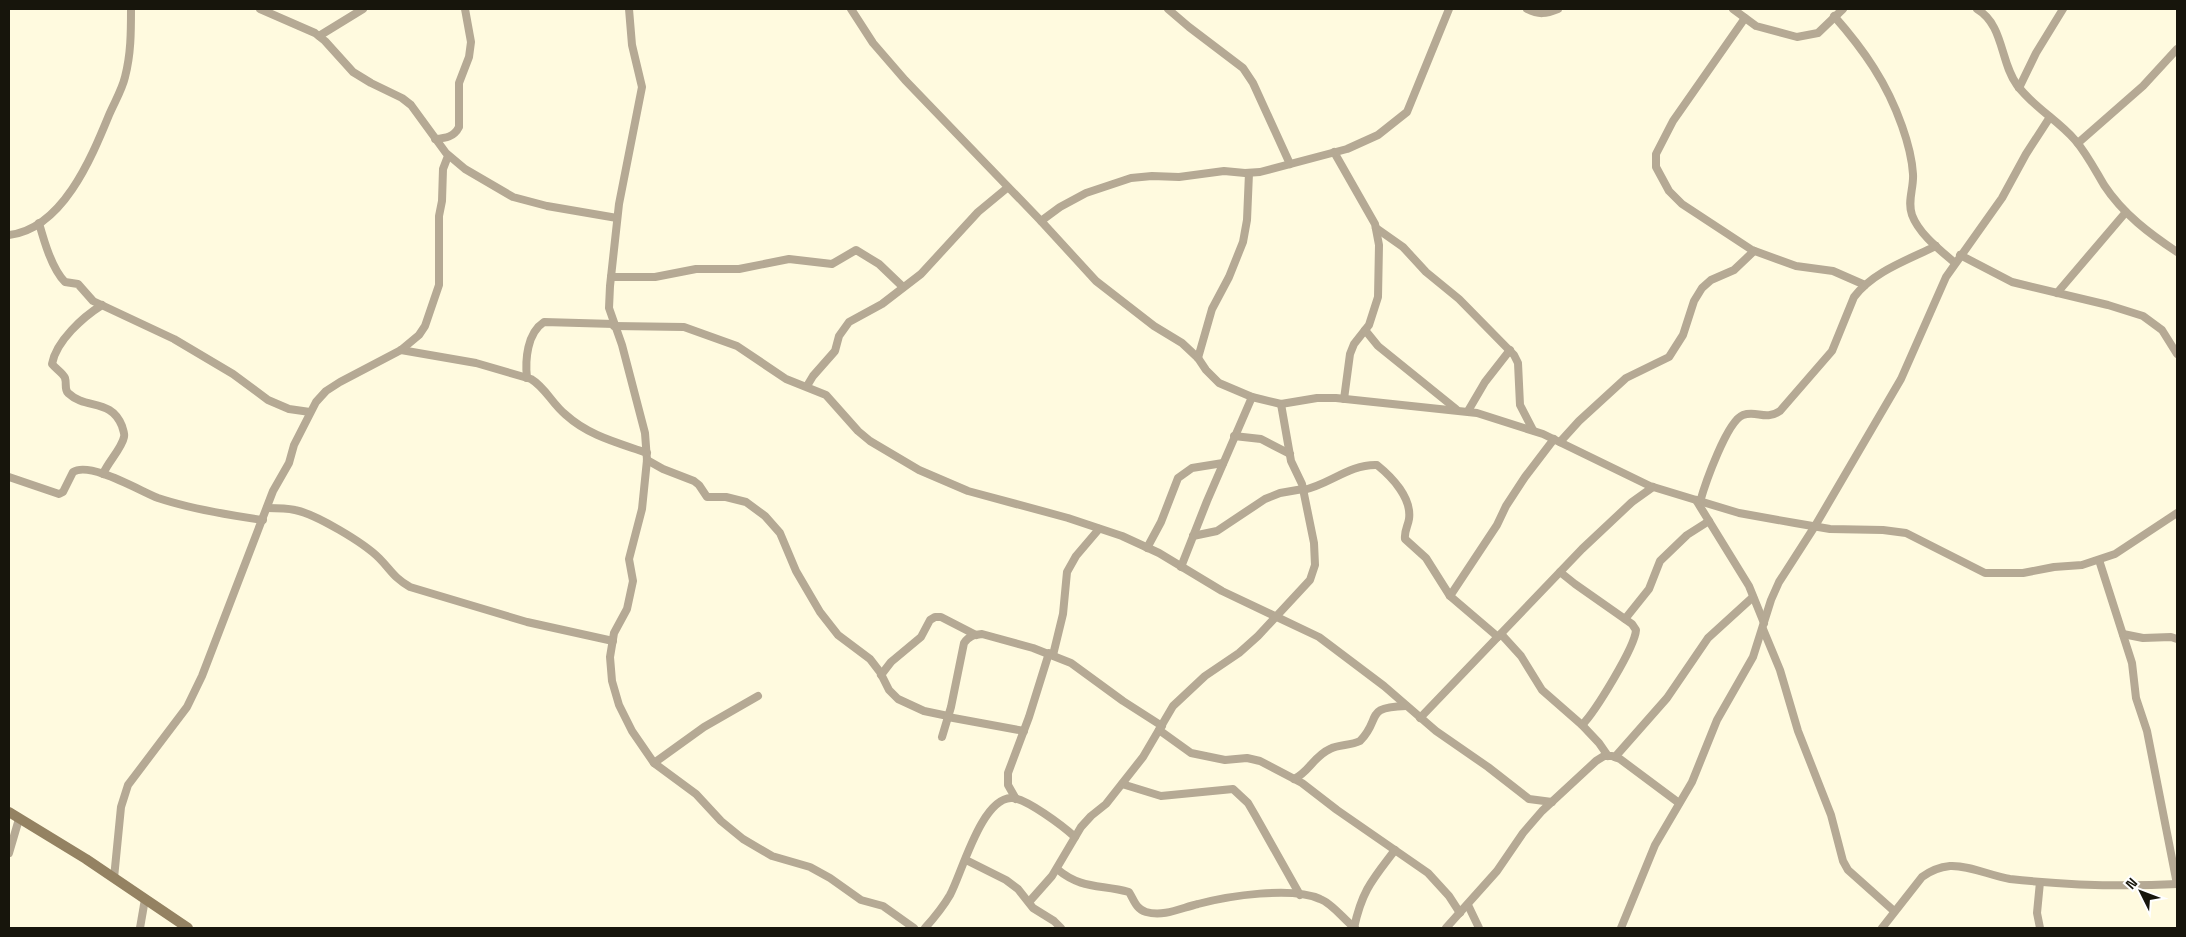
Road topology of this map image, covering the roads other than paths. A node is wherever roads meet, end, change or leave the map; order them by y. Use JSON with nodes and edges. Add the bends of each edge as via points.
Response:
{"nodes":[{"id":1,"x":132,"y":9,"type":"edge"},
{"id":2,"x":260,"y":9,"type":"edge"},
{"id":3,"x":363,"y":9,"type":"edge"},
{"id":4,"x":465,"y":9,"type":"edge"},
{"id":5,"x":630,"y":9,"type":"edge"},
{"id":6,"x":851,"y":9,"type":"edge"},
{"id":7,"x":1168,"y":9,"type":"edge"},
{"id":8,"x":1449,"y":9,"type":"edge"},
{"id":9,"x":1527,"y":9,"type":"edge"},
{"id":10,"x":1558,"y":9,"type":"edge"},
{"id":11,"x":1733,"y":9,"type":"edge"},
{"id":12,"x":1843,"y":9,"type":"edge"},
{"id":13,"x":2064,"y":9,"type":"edge"},
{"id":14,"x":1981,"y":10,"type":"edge"},
{"id":15,"x":1834,"y":16,"type":"junction"},
{"id":16,"x":1744,"y":18,"type":"junction"},
{"id":17,"x":319,"y":36,"type":"junction"},
{"id":18,"x":2177,"y":49,"type":"edge"},
{"id":19,"x":2019,"y":88,"type":"junction"},
{"id":20,"x":2050,"y":117,"type":"junction"},
{"id":21,"x":435,"y":139,"type":"junction"},
{"id":22,"x":2078,"y":143,"type":"junction"},
{"id":23,"x":1334,"y":152,"type":"junction"},
{"id":24,"x":448,"y":156,"type":"junction"},
{"id":25,"x":1290,"y":164,"type":"junction"},
{"id":26,"x":1249,"y":173,"type":"junction"},
{"id":27,"x":1008,"y":188,"type":"junction"},
{"id":28,"x":2126,"y":212,"type":"junction"},
{"id":29,"x":617,"y":218,"type":"junction"},
{"id":30,"x":1041,"y":221,"type":"junction"},
{"id":31,"x":39,"y":223,"type":"junction"},
{"id":32,"x":1376,"y":228,"type":"junction"},
{"id":33,"x":9,"y":235,"type":"edge"},
{"id":34,"x":1936,"y":246,"type":"junction"},
{"id":35,"x":1754,"y":251,"type":"junction"},
{"id":36,"x":2177,"y":252,"type":"edge"},
{"id":37,"x":1960,"y":256,"type":"junction"},
{"id":38,"x":1955,"y":263,"type":"junction"},
{"id":39,"x":610,"y":277,"type":"junction"},
{"id":40,"x":1865,"y":285,"type":"junction"},
{"id":41,"x":903,"y":287,"type":"junction"},
{"id":42,"x":2057,"y":293,"type":"junction"},
{"id":43,"x":102,"y":305,"type":"junction"},
{"id":44,"x":614,"y":325,"type":"junction"},
{"id":45,"x":1365,"y":330,"type":"junction"},
{"id":46,"x":401,"y":350,"type":"junction"},
{"id":47,"x":1510,"y":350,"type":"junction"},
{"id":48,"x":2177,"y":354,"type":"edge"},
{"id":49,"x":1198,"y":358,"type":"junction"},
{"id":50,"x":527,"y":378,"type":"junction"},
{"id":51,"x":807,"y":386,"type":"junction"},
{"id":52,"x":1252,"y":397,"type":"junction"},
{"id":53,"x":1344,"y":398,"type":"junction"},
{"id":54,"x":1281,"y":404,"type":"junction"},
{"id":55,"x":1457,"y":410,"type":"junction"},
{"id":56,"x":1468,"y":411,"type":"junction"},
{"id":57,"x":310,"y":412,"type":"junction"},
{"id":58,"x":1533,"y":430,"type":"junction"},
{"id":59,"x":1234,"y":436,"type":"junction"},
{"id":60,"x":1557,"y":441,"type":"junction"},
{"id":61,"x":1290,"y":454,"type":"junction"},
{"id":62,"x":647,"y":457,"type":"junction"},
{"id":63,"x":1223,"y":463,"type":"junction"},
{"id":64,"x":103,"y":474,"type":"junction"},
{"id":65,"x":9,"y":478,"type":"edge"},
{"id":66,"x":1653,"y":487,"type":"junction"},
{"id":67,"x":1303,"y":490,"type":"junction"},
{"id":68,"x":1698,"y":501,"type":"junction"},
{"id":69,"x":267,"y":508,"type":"junction"},
{"id":70,"x":2177,"y":513,"type":"edge"},
{"id":71,"x":263,"y":520,"type":"junction"},
{"id":72,"x":1709,"y":521,"type":"junction"},
{"id":73,"x":1816,"y":526,"type":"junction"},
{"id":74,"x":1099,"y":529,"type":"junction"},
{"id":75,"x":1193,"y":536,"type":"junction"},
{"id":76,"x":1147,"y":548,"type":"junction"},
{"id":77,"x":2099,"y":560,"type":"junction"},
{"id":78,"x":1182,"y":567,"type":"junction"},
{"id":79,"x":1560,"y":572,"type":"junction"},
{"id":80,"x":1450,"y":596,"type":"junction"},
{"id":81,"x":1753,"y":597,"type":"junction"},
{"id":82,"x":1276,"y":616,"type":"junction"},
{"id":83,"x":1625,"y":619,"type":"junction"},
{"id":84,"x":1763,"y":626,"type":"junction"},
{"id":85,"x":2123,"y":634,"type":"junction"},
{"id":86,"x":976,"y":635,"type":"junction"},
{"id":87,"x":1499,"y":635,"type":"junction"},
{"id":88,"x":2177,"y":639,"type":"edge"},
{"id":89,"x":613,"y":641,"type":"junction"},
{"id":90,"x":1051,"y":654,"type":"junction"},
{"id":91,"x":881,"y":675,"type":"junction"},
{"id":92,"x":758,"y":696,"type":"dead end"},
{"id":93,"x":1406,"y":706,"type":"junction"},
{"id":94,"x":948,"y":716,"type":"junction"},
{"id":95,"x":1420,"y":718,"type":"junction"},
{"id":96,"x":1582,"y":725,"type":"junction"},
{"id":97,"x":1160,"y":728,"type":"junction"},
{"id":98,"x":1024,"y":730,"type":"junction"},
{"id":99,"x":942,"y":736,"type":"dead end"},
{"id":100,"x":1612,"y":757,"type":"junction"},
{"id":101,"x":654,"y":763,"type":"junction"},
{"id":102,"x":1294,"y":779,"type":"junction"},
{"id":103,"x":1122,"y":784,"type":"junction"},
{"id":104,"x":1017,"y":799,"type":"junction"},
{"id":105,"x":1552,"y":802,"type":"junction"},
{"id":106,"x":1679,"y":803,"type":"junction"},
{"id":107,"x":9,"y":812,"type":"edge"},
{"id":108,"x":19,"y":819,"type":"junction"},
{"id":109,"x":1075,"y":837,"type":"junction"},
{"id":110,"x":1395,"y":850,"type":"junction"},
{"id":111,"x":9,"y":853,"type":"edge"},
{"id":112,"x":966,"y":860,"type":"junction"},
{"id":113,"x":1056,"y":869,"type":"junction"},
{"id":114,"x":114,"y":878,"type":"junction"},
{"id":115,"x":2040,"y":882,"type":"junction"},
{"id":116,"x":2177,"y":884,"type":"edge"},
{"id":117,"x":1300,"y":895,"type":"junction"},
{"id":118,"x":145,"y":899,"type":"junction"},
{"id":119,"x":1029,"y":902,"type":"junction"},
{"id":120,"x":1468,"y":905,"type":"junction"},
{"id":121,"x":1894,"y":911,"type":"junction"},
{"id":122,"x":1460,"y":913,"type":"junction"},
{"id":123,"x":140,"y":928,"type":"edge"},
{"id":124,"x":188,"y":928,"type":"edge"},
{"id":125,"x":914,"y":928,"type":"edge"},
{"id":126,"x":925,"y":928,"type":"edge"},
{"id":127,"x":1061,"y":928,"type":"edge"},
{"id":128,"x":1355,"y":928,"type":"edge"},
{"id":129,"x":1446,"y":928,"type":"edge"},
{"id":130,"x":1479,"y":928,"type":"edge"},
{"id":131,"x":1621,"y":928,"type":"edge"},
{"id":132,"x":1882,"y":928,"type":"edge"},
{"id":133,"x":2040,"y":928,"type":"edge"}],
"edges":[{"from":1,"to":31,"type":"street","via":[[131,46],[125,78],[94,151],[70,192]]},
{"from":2,"to":17,"type":"street"},
{"from":3,"to":17,"type":"street"},
{"from":4,"to":21,"type":"street","via":[[471,42],[459,83],[459,127],[453,135]]},
{"from":5,"to":29,"type":"street","via":[[632,45],[642,87]]},
{"from":6,"to":27,"type":"street","via":[[873,43],[904,80]]},
{"from":7,"to":25,"type":"street","via":[[1243,68]]},
{"from":8,"to":23,"type":"street","via":[[1407,112],[1378,135]]},
{"from":9,"to":10,"type":"street","via":[[1545,14]]},
{"from":11,"to":16,"type":"street"},
{"from":12,"to":15,"type":"street"},
{"from":13,"to":19,"type":"street","via":[[2044,39]]},
{"from":14,"to":19,"type":"street","via":[[1996,32],[2010,75]]},
{"from":15,"to":16,"type":"street","via":[[1818,33],[1797,37],[1756,26]]},
{"from":15,"to":34,"type":"street","via":[[1872,62],[1889,92],[1902,126],[1914,174],[1912,216]]},
{"from":16,"to":35,"type":"street","via":[[1674,121],[1656,154],[1656,167],[1669,191],[1682,204]]},
{"from":17,"to":21,"type":"street","via":[[353,72],[411,105]]},
{"from":18,"to":22,"type":"street","via":[[2143,86]]},
{"from":19,"to":20,"type":"street"},
{"from":20,"to":22,"type":"street"},
{"from":20,"to":37,"type":"street","via":[[2002,198]]},
{"from":21,"to":24,"type":"street"},
{"from":22,"to":28,"type":"street"},
{"from":23,"to":25,"type":"street"},
{"from":23,"to":32,"type":"street"},
{"from":24,"to":29,"type":"street","via":[[513,197]]},
{"from":24,"to":46,"type":"street","via":[[443,169],[438,216],[437,293],[425,326]]},
{"from":25,"to":26,"type":"street"},
{"from":26,"to":30,"type":"street","via":[[1224,171],[1131,178],[1086,193]]},
{"from":26,"to":49,"type":"street","via":[[1243,242],[1230,277],[1212,309]]},
{"from":27,"to":30,"type":"street"},
{"from":27,"to":41,"type":"street","via":[[978,212],[921,274]]},
{"from":28,"to":36,"type":"street"},
{"from":28,"to":42,"type":"street"},
{"from":29,"to":39,"type":"street"},
{"from":30,"to":49,"type":"street","via":[[1096,281]]},
{"from":31,"to":33,"type":"street","via":[[21,233]]},
{"from":31,"to":43,"type":"street","via":[[47,251],[62,279],[78,284],[89,298]]},
{"from":32,"to":45,"type":"street","via":[[1379,245],[1378,297]]},
{"from":32,"to":47,"type":"street","via":[[1403,247]]},
{"from":34,"to":38,"type":"street"},
{"from":34,"to":40,"type":"street"},
{"from":35,"to":40,"type":"street","via":[[1796,266],[1833,271]]},
{"from":35,"to":60,"type":"street","via":[[1734,270],[1711,280],[1702,288],[1694,301],[1683,335],[1669,358],[1626,378]]},
{"from":37,"to":38,"type":"street"},
{"from":37,"to":42,"type":"street","via":[[2012,282]]},
{"from":38,"to":73,"type":"street","via":[[1937,294],[1901,379]]},
{"from":39,"to":41,"type":"street","via":[[655,277],[696,269],[739,269],[789,259],[832,264],[856,250],[879,264]]},
{"from":39,"to":44,"type":"street","via":[[609,308]]},
{"from":40,"to":68,"type":"street","via":[[1854,297],[1832,351],[1780,411],[1774,415],[1744,414],[1737,418]]},
{"from":41,"to":51,"type":"street","via":[[882,304],[849,322],[839,336],[835,352]]},
{"from":42,"to":48,"type":"street","via":[[2144,316],[2162,330]]},
{"from":43,"to":57,"type":"street","via":[[174,339],[233,374],[268,400],[289,409]]},
{"from":43,"to":64,"type":"street","via":[[71,330],[52,364],[64,376],[68,393],[107,408],[118,417],[124,440]]},
{"from":44,"to":50,"type":"street","via":[[544,322],[531,340]]},
{"from":44,"to":51,"type":"street","via":[[684,327],[737,346],[786,379]]},
{"from":44,"to":62,"type":"street","via":[[638,407]]},
{"from":45,"to":53,"type":"street","via":[[1350,354]]},
{"from":45,"to":55,"type":"street","via":[[1378,346]]},
{"from":46,"to":50,"type":"street","via":[[476,363]]},
{"from":46,"to":57,"type":"street","via":[[326,391]]},
{"from":47,"to":56,"type":"street"},
{"from":47,"to":58,"type":"street","via":[[1518,363],[1520,405]]},
{"from":49,"to":52,"type":"street","via":[[1219,383]]},
{"from":50,"to":62,"type":"street","via":[[539,384],[556,407],[576,424]]},
{"from":51,"to":74,"type":"street","via":[[826,395],[870,441],[919,470],[968,491]]},
{"from":52,"to":54,"type":"street"},
{"from":52,"to":59,"type":"street"},
{"from":53,"to":54,"type":"street","via":[[1317,398]]},
{"from":53,"to":55,"type":"street"},
{"from":54,"to":61,"type":"street"},
{"from":55,"to":56,"type":"street"},
{"from":56,"to":58,"type":"street"},
{"from":57,"to":69,"type":"street"},
{"from":58,"to":60,"type":"street"},
{"from":59,"to":61,"type":"street","via":[[1261,439]]},
{"from":59,"to":63,"type":"street"},
{"from":60,"to":66,"type":"street"},
{"from":60,"to":80,"type":"street","via":[[1515,491],[1498,525]]},
{"from":61,"to":67,"type":"street"},
{"from":62,"to":89,"type":"street","via":[[642,509],[629,559],[633,581]]},
{"from":62,"to":91,"type":"street","via":[[663,469],[694,481],[707,497],[746,502],[765,516],[780,533],[796,570],[828,624],[870,659]]},
{"from":63,"to":75,"type":"street"},
{"from":63,"to":76,"type":"street","via":[[1184,472]]},
{"from":64,"to":65,"type":"street","via":[[76,470],[63,492],[56,494]]},
{"from":64,"to":71,"type":"street","via":[[114,476],[158,498]]},
{"from":66,"to":68,"type":"street"},
{"from":66,"to":79,"type":"street","via":[[1609,522]]},
{"from":67,"to":75,"type":"street","via":[[1265,499],[1217,530]]},
{"from":67,"to":80,"type":"street","via":[[1318,487],[1343,472],[1377,465],[1402,491],[1407,502],[1409,519],[1405,539],[1426,558]]},
{"from":67,"to":82,"type":"street","via":[[1314,542],[1314,572]]},
{"from":68,"to":72,"type":"street"},
{"from":68,"to":73,"type":"street","via":[[1739,513]]},
{"from":69,"to":71,"type":"street"},
{"from":69,"to":89,"type":"street","via":[[294,509],[310,515],[367,548],[397,580],[410,587],[527,622]]},
{"from":70,"to":77,"type":"street","via":[[2115,554]]},
{"from":71,"to":114,"type":"street","via":[[187,707],[128,785],[121,807]]},
{"from":72,"to":81,"type":"street"},
{"from":72,"to":83,"type":"street","via":[[1687,535],[1660,561],[1649,589]]},
{"from":73,"to":77,"type":"street","via":[[1906,533],[1984,573],[2023,573]]},
{"from":73,"to":84,"type":"street","via":[[1779,582]]},
{"from":74,"to":76,"type":"street"},
{"from":74,"to":90,"type":"street","via":[[1067,572],[1063,614]]},
{"from":75,"to":78,"type":"street"},
{"from":76,"to":78,"type":"street"},
{"from":77,"to":85,"type":"street"},
{"from":78,"to":82,"type":"street","via":[[1222,591]]},
{"from":79,"to":83,"type":"street"},
{"from":79,"to":87,"type":"street"},
{"from":80,"to":87,"type":"street"},
{"from":81,"to":84,"type":"street"},
{"from":81,"to":100,"type":"street","via":[[1708,638],[1666,698]]},
{"from":82,"to":93,"type":"street","via":[[1332,646]]},
{"from":82,"to":97,"type":"street","via":[[1239,653],[1186,693],[1173,706]]},
{"from":83,"to":96,"type":"street","via":[[1636,630],[1635,635],[1601,700]]},
{"from":84,"to":106,"type":"street","via":[[1754,657],[1717,720],[1692,782]]},
{"from":84,"to":121,"type":"street","via":[[1801,740],[1832,818],[1843,860],[1848,870]]},
{"from":85,"to":88,"type":"street"},
{"from":85,"to":116,"type":"street","via":[[2132,663],[2136,698],[2147,731]]},
{"from":86,"to":90,"type":"street"},
{"from":86,"to":91,"type":"street","via":[[935,617],[917,641],[891,662]]},
{"from":86,"to":94,"type":"street","via":[[964,643]]},
{"from":87,"to":95,"type":"street"},
{"from":87,"to":96,"type":"street","via":[[1521,656],[1542,690]]},
{"from":89,"to":101,"type":"street","via":[[610,657],[612,681],[619,705]]},
{"from":90,"to":97,"type":"street","via":[[1080,668]]},
{"from":90,"to":98,"type":"street"},
{"from":91,"to":94,"type":"street","via":[[889,690],[903,702]]},
{"from":92,"to":101,"type":"street","via":[[704,727]]},
{"from":93,"to":95,"type":"street"},
{"from":93,"to":102,"type":"street","via":[[1384,708],[1372,719],[1360,741],[1331,748]]},
{"from":94,"to":98,"type":"street"},
{"from":94,"to":99,"type":"street"},
{"from":95,"to":105,"type":"street","via":[[1529,799]]},
{"from":96,"to":100,"type":"street"},
{"from":97,"to":102,"type":"street","via":[[1191,753],[1225,760],[1247,758],[1260,761]]},
{"from":97,"to":103,"type":"street","via":[[1144,757]]},
{"from":98,"to":104,"type":"street","via":[[1008,773],[1008,785]]},
{"from":100,"to":105,"type":"street","via":[[1604,756],[1596,761]]},
{"from":100,"to":106,"type":"street"},
{"from":101,"to":125,"type":"street","via":[[696,794],[721,821],[759,849],[810,867],[861,900],[883,906]]},
{"from":102,"to":110,"type":"street"},
{"from":103,"to":109,"type":"street"},
{"from":103,"to":117,"type":"street","via":[[1161,796],[1233,789],[1248,802]]},
{"from":104,"to":109,"type":"street","via":[[1048,816]]},
{"from":104,"to":112,"type":"street","via":[[997,804],[980,826]]},
{"from":105,"to":120,"type":"street","via":[[1532,822]]},
{"from":106,"to":131,"type":"street","via":[[1646,864]]},
{"from":107,"to":108,"type":"street"},
{"from":108,"to":111,"type":"street"},
{"from":108,"to":114,"type":"street"},
{"from":109,"to":113,"type":"street"},
{"from":110,"to":122,"type":"street","via":[[1428,873]]},
{"from":110,"to":128,"type":"street","via":[[1368,886]]},
{"from":112,"to":119,"type":"street","via":[[1006,880]]},
{"from":112,"to":126,"type":"street","via":[[950,895]]},
{"from":113,"to":117,"type":"street","via":[[1073,881],[1129,892],[1135,905],[1146,912],[1166,914],[1247,894]]},
{"from":113,"to":119,"type":"street"},
{"from":114,"to":118,"type":"street"},
{"from":115,"to":116,"type":"street","via":[[2131,886]]},
{"from":115,"to":121,"type":"street","via":[[1950,866],[1922,877]]},
{"from":115,"to":133,"type":"street","via":[[2037,913]]},
{"from":117,"to":128,"type":"street","via":[[1320,898]]},
{"from":118,"to":123,"type":"street"},
{"from":118,"to":124,"type":"street"},
{"from":119,"to":127,"type":"street"},
{"from":120,"to":122,"type":"street"},
{"from":120,"to":130,"type":"street"},
{"from":121,"to":132,"type":"street"},
{"from":122,"to":129,"type":"street"}]}
